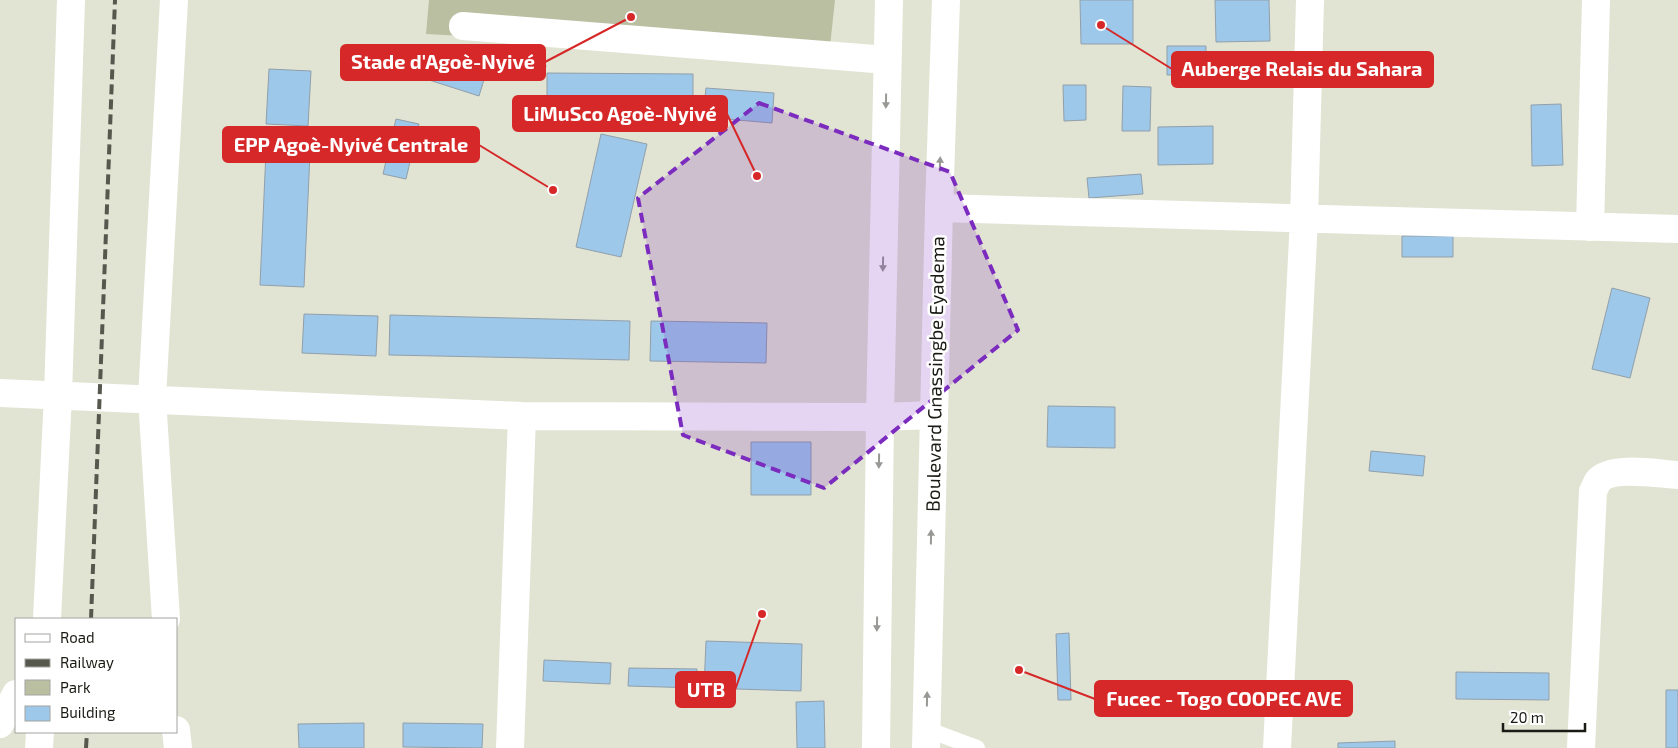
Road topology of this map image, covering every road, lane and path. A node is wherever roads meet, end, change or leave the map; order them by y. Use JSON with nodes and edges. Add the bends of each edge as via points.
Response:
{"nodes":[{"id":1,"x":71,"y":0,"type":"edge"},
{"id":2,"x":174,"y":0,"type":"edge"},
{"id":3,"x":889,"y":0,"type":"edge"},
{"id":4,"x":946,"y":0,"type":"edge"},
{"id":5,"x":1310,"y":0,"type":"edge"},
{"id":6,"x":1596,"y":0,"type":"edge"},
{"id":7,"x":463,"y":26,"type":"dead end"},
{"id":8,"x":887,"y":60,"type":"junction"},
{"id":9,"x":939,"y":208,"type":"junction"},
{"id":10,"x":1304,"y":219,"type":"junction"},
{"id":11,"x":1590,"y":227,"type":"junction"},
{"id":12,"x":1678,"y":230,"type":"edge"},
{"id":13,"x":0,"y":393,"type":"edge"},
{"id":14,"x":58,"y":395,"type":"junction"},
{"id":15,"x":152,"y":398,"type":"junction"},
{"id":16,"x":934,"y":415,"type":"junction"},
{"id":17,"x":522,"y":416,"type":"junction"},
{"id":18,"x":880,"y":417,"type":"junction"},
{"id":19,"x":1678,"y":475,"type":"edge"},
{"id":20,"x":47,"y":618,"type":"edge"},
{"id":21,"x":166,"y":618,"type":"edge"},
{"id":22,"x":15,"y":696,"type":"edge"},
{"id":23,"x":0,"y":724,"type":"edge"},
{"id":24,"x":40,"y":733,"type":"edge"},
{"id":25,"x":176,"y":733,"type":"edge"},
{"id":26,"x":926,"y":739,"type":"edge"},
{"id":27,"x":39,"y":748,"type":"edge"},
{"id":28,"x":178,"y":748,"type":"edge"},
{"id":29,"x":510,"y":748,"type":"edge"},
{"id":30,"x":876,"y":748,"type":"edge"},
{"id":31,"x":977,"y":748,"type":"edge"},
{"id":32,"x":1277,"y":748,"type":"edge"},
{"id":33,"x":1581,"y":748,"type":"edge"}],
"edges":[{"from":1,"to":14,"type":"main road"},
{"from":2,"to":15,"type":"main road"},
{"from":3,"to":8,"type":"main road"},
{"from":9,"to":4,"type":"main road","name":"Boulevard Gnassingbe Eyadema","one_way":true},
{"from":5,"to":10,"type":"main road"},
{"from":6,"to":11,"type":"main road"},
{"from":7,"to":8,"type":"main road"},
{"from":8,"to":18,"type":"main road","one_way":true},
{"from":9,"to":10,"type":"main road"},
{"from":9,"to":16,"type":"main road","name":"Boulevard Gnassingbe Eyadema"},
{"from":10,"to":11,"type":"main road"},
{"from":10,"to":32,"type":"main road"},
{"from":11,"to":12,"type":"main road"},
{"from":13,"to":14,"type":"main road"},
{"from":14,"to":15,"type":"main road"},
{"from":14,"to":20,"type":"main road"},
{"from":15,"to":17,"type":"main road"},
{"from":15,"to":21,"type":"main road"},
{"from":16,"to":18,"type":"main road"},
{"from":26,"to":16,"type":"main road","name":"Boulevard Gnassingbe Eyadema","one_way":true},
{"from":17,"to":18,"type":"main road"},
{"from":17,"to":29,"type":"main road"},
{"from":18,"to":30,"type":"main road","one_way":true},
{"from":19,"to":33,"type":"main road","via":[[1620,472],[1599,480],[1593,491]]},
{"from":22,"to":23,"type":"main road"},
{"from":24,"to":27,"type":"main road"},
{"from":25,"to":28,"type":"main road"},
{"from":26,"to":31,"type":"lane"}]}
